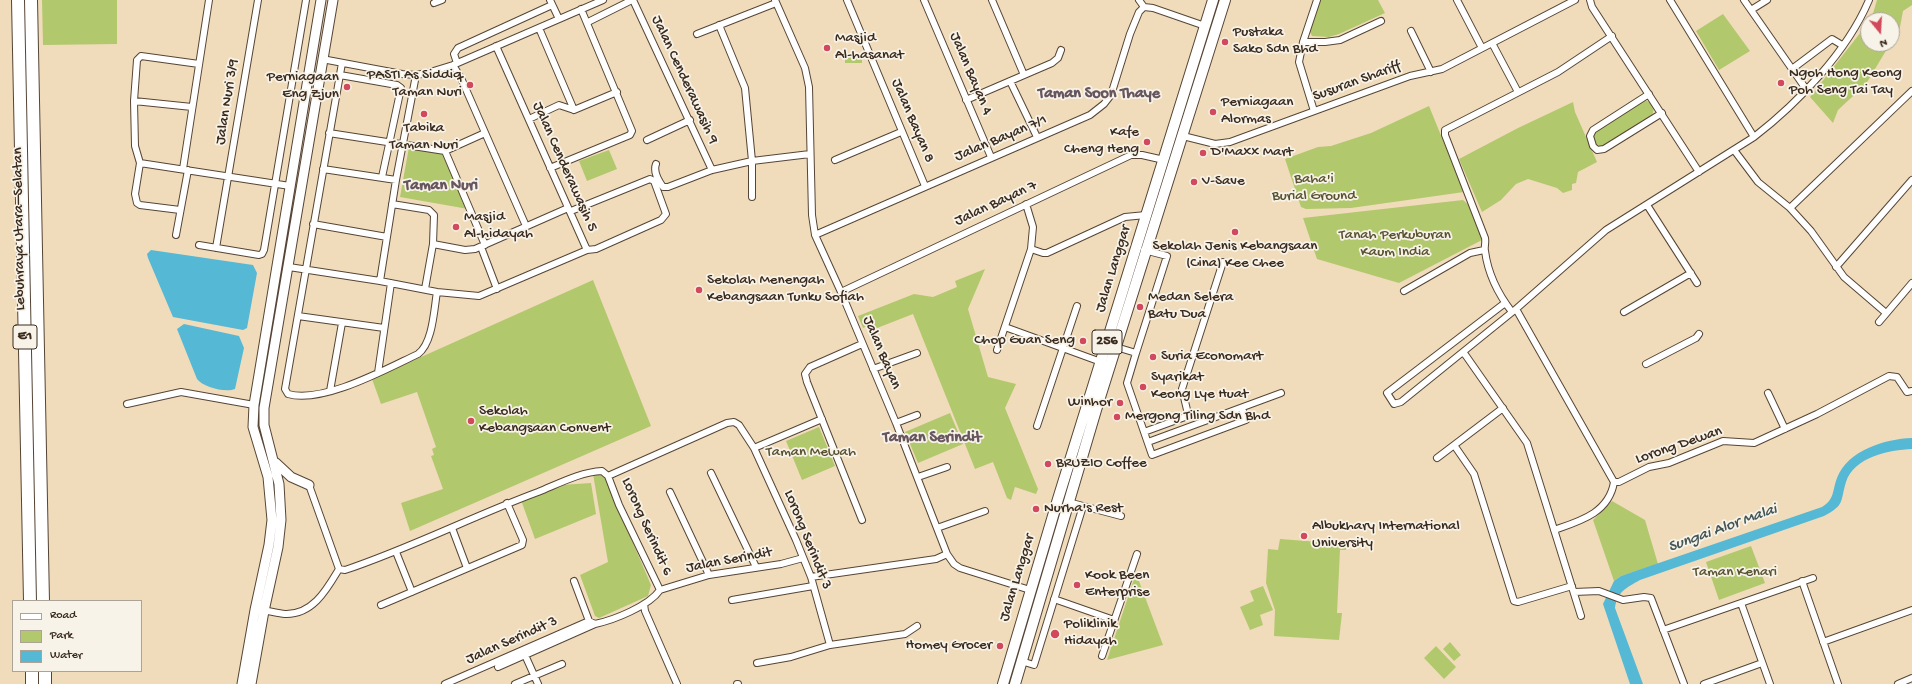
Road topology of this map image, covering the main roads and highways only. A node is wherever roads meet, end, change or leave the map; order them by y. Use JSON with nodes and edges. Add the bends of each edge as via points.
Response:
{"nodes":[{"id":1,"x":18,"y":0,"type":"edge"},
{"id":2,"x":30,"y":0,"type":"edge"},
{"id":3,"x":321,"y":0,"type":"edge"},
{"id":4,"x":333,"y":0,"type":"edge"},
{"id":5,"x":1214,"y":0,"type":"edge"},
{"id":6,"x":1224,"y":0,"type":"edge"},
{"id":7,"x":26,"y":73,"type":"junction"},
{"id":8,"x":1194,"y":79,"type":"junction"},
{"id":9,"x":1142,"y":249,"type":"junction"},
{"id":10,"x":273,"y":458,"type":"junction"},
{"id":11,"x":309,"y":484,"type":"road end"},
{"id":12,"x":30,"y":600,"type":"edge"},
{"id":13,"x":43,"y":600,"type":"edge"},
{"id":14,"x":260,"y":610,"type":"junction"},
{"id":15,"x":32,"y":672,"type":"edge"},
{"id":16,"x":45,"y":672,"type":"edge"},
{"id":17,"x":32,"y":684,"type":"edge"},
{"id":18,"x":45,"y":684,"type":"edge"},
{"id":19,"x":242,"y":684,"type":"edge"},
{"id":20,"x":251,"y":684,"type":"edge"},
{"id":21,"x":1003,"y":684,"type":"edge"},
{"id":22,"x":1015,"y":684,"type":"edge"}],
"edges":[{"from":1,"to":7,"type":"highway","name":"Lebuhraya Utara–Selatan","number":"E1"},
{"from":2,"to":7,"type":"highway","name":"Lebuhraya Utara–Selatan","number":"E1"},
{"from":3,"to":14,"type":"main road","via":[[254,405],[254,427],[268,477],[272,520]]},
{"from":4,"to":10,"type":"main road","via":[[263,417]]},
{"from":5,"to":8,"type":"main road","name":"Jalan Langgar","number":"256","via":[[1205,26]]},
{"from":6,"to":8,"type":"main road","name":"Jalan Langgar","number":"256"},
{"from":7,"to":12,"type":"highway","name":"Lebuhraya Utara–Selatan","number":"E1"},
{"from":7,"to":13,"type":"highway","name":"Lebuhraya Utara–Selatan","number":"E1"},
{"from":8,"to":9,"type":"main road","name":"Jalan Langgar","number":"256","via":[[1183,136]]},
{"from":8,"to":9,"type":"main road","name":"Jalan Langgar","number":"256","via":[[1146,215]]},
{"from":9,"to":21,"type":"main road","name":"Jalan Langgar","number":"256","via":[[1101,362]]},
{"from":9,"to":22,"type":"main road","name":"Jalan Langgar","number":"256","via":[[1116,347]]},
{"from":10,"to":11,"type":"main road","via":[[285,473]]},
{"from":10,"to":14,"type":"main road","via":[[279,484],[281,520],[278,547]]},
{"from":14,"to":19,"type":"main road"},
{"from":14,"to":20,"type":"main road"},
{"from":15,"to":17,"type":"highway"},
{"from":16,"to":18,"type":"highway"}]}
